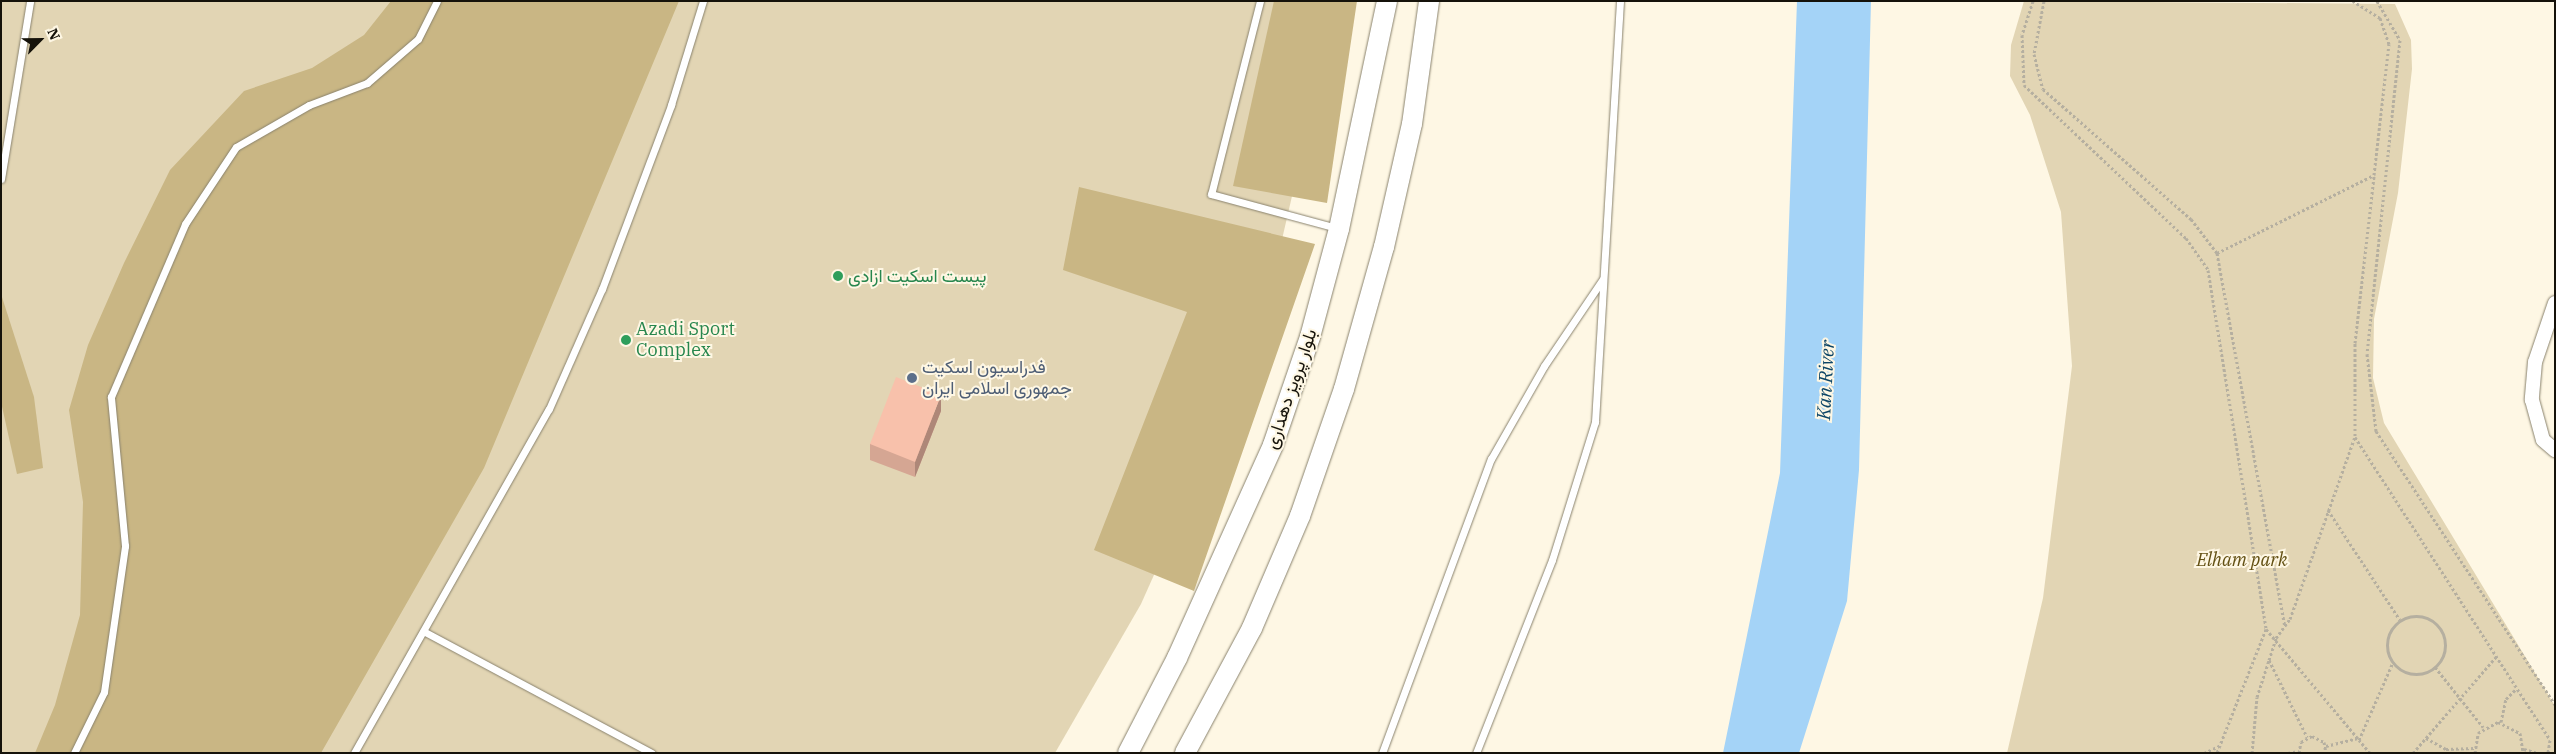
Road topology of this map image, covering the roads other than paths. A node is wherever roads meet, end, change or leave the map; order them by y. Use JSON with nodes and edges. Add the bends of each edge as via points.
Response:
{"nodes":[{"id":1,"x":30,"y":1,"type":"edge"},
{"id":2,"x":437,"y":1,"type":"edge"},
{"id":3,"x":703,"y":1,"type":"edge"},
{"id":4,"x":1260,"y":1,"type":"edge"},
{"id":5,"x":1387,"y":1,"type":"edge"},
{"id":6,"x":1429,"y":1,"type":"edge"},
{"id":7,"x":1620,"y":1,"type":"edge"},
{"id":8,"x":1,"y":179,"type":"edge"},
{"id":9,"x":1339,"y":229,"type":"junction"},
{"id":10,"x":1604,"y":278,"type":"junction"},
{"id":11,"x":2555,"y":303,"type":"edge"},
{"id":12,"x":2555,"y":450,"type":"edge"},
{"id":13,"x":425,"y":632,"type":"junction"},
{"id":14,"x":74,"y":753,"type":"edge"},
{"id":15,"x":354,"y":753,"type":"edge"},
{"id":16,"x":652,"y":753,"type":"edge"},
{"id":17,"x":1128,"y":753,"type":"edge"},
{"id":18,"x":1186,"y":753,"type":"edge"},
{"id":19,"x":1382,"y":753,"type":"edge"},
{"id":20,"x":1476,"y":753,"type":"edge"}],
"edges":[{"from":1,"to":8,"type":"lane"},
{"from":2,"to":14,"type":"lane","via":[[418,39],[367,83],[309,104],[236,147],[185,224],[111,397],[125,546],[104,692]]},
{"from":3,"to":13,"type":"lane","via":[[671,105],[549,409]]},
{"from":4,"to":9,"type":"lane","via":[[1211,194]]},
{"from":5,"to":9,"type":"main road","name":"بلوار پرویز دهداری"},
{"from":6,"to":18,"type":"main road","via":[[1412,124],[1384,246],[1344,389],[1300,516],[1256,619]]},
{"from":7,"to":10,"type":"lane"},
{"from":9,"to":17,"type":"main road","name":"بلوار پرویز دهداری","via":[[1310,337],[1273,445],[1177,658]]},
{"from":10,"to":19,"type":"lane","via":[[1544,366],[1491,459]]},
{"from":10,"to":20,"type":"lane","via":[[1595,422],[1552,560]]},
{"from":11,"to":12,"type":"street","via":[[2535,362],[2532,400],[2542,440]]},
{"from":13,"to":15,"type":"lane"},
{"from":13,"to":16,"type":"lane"}]}
